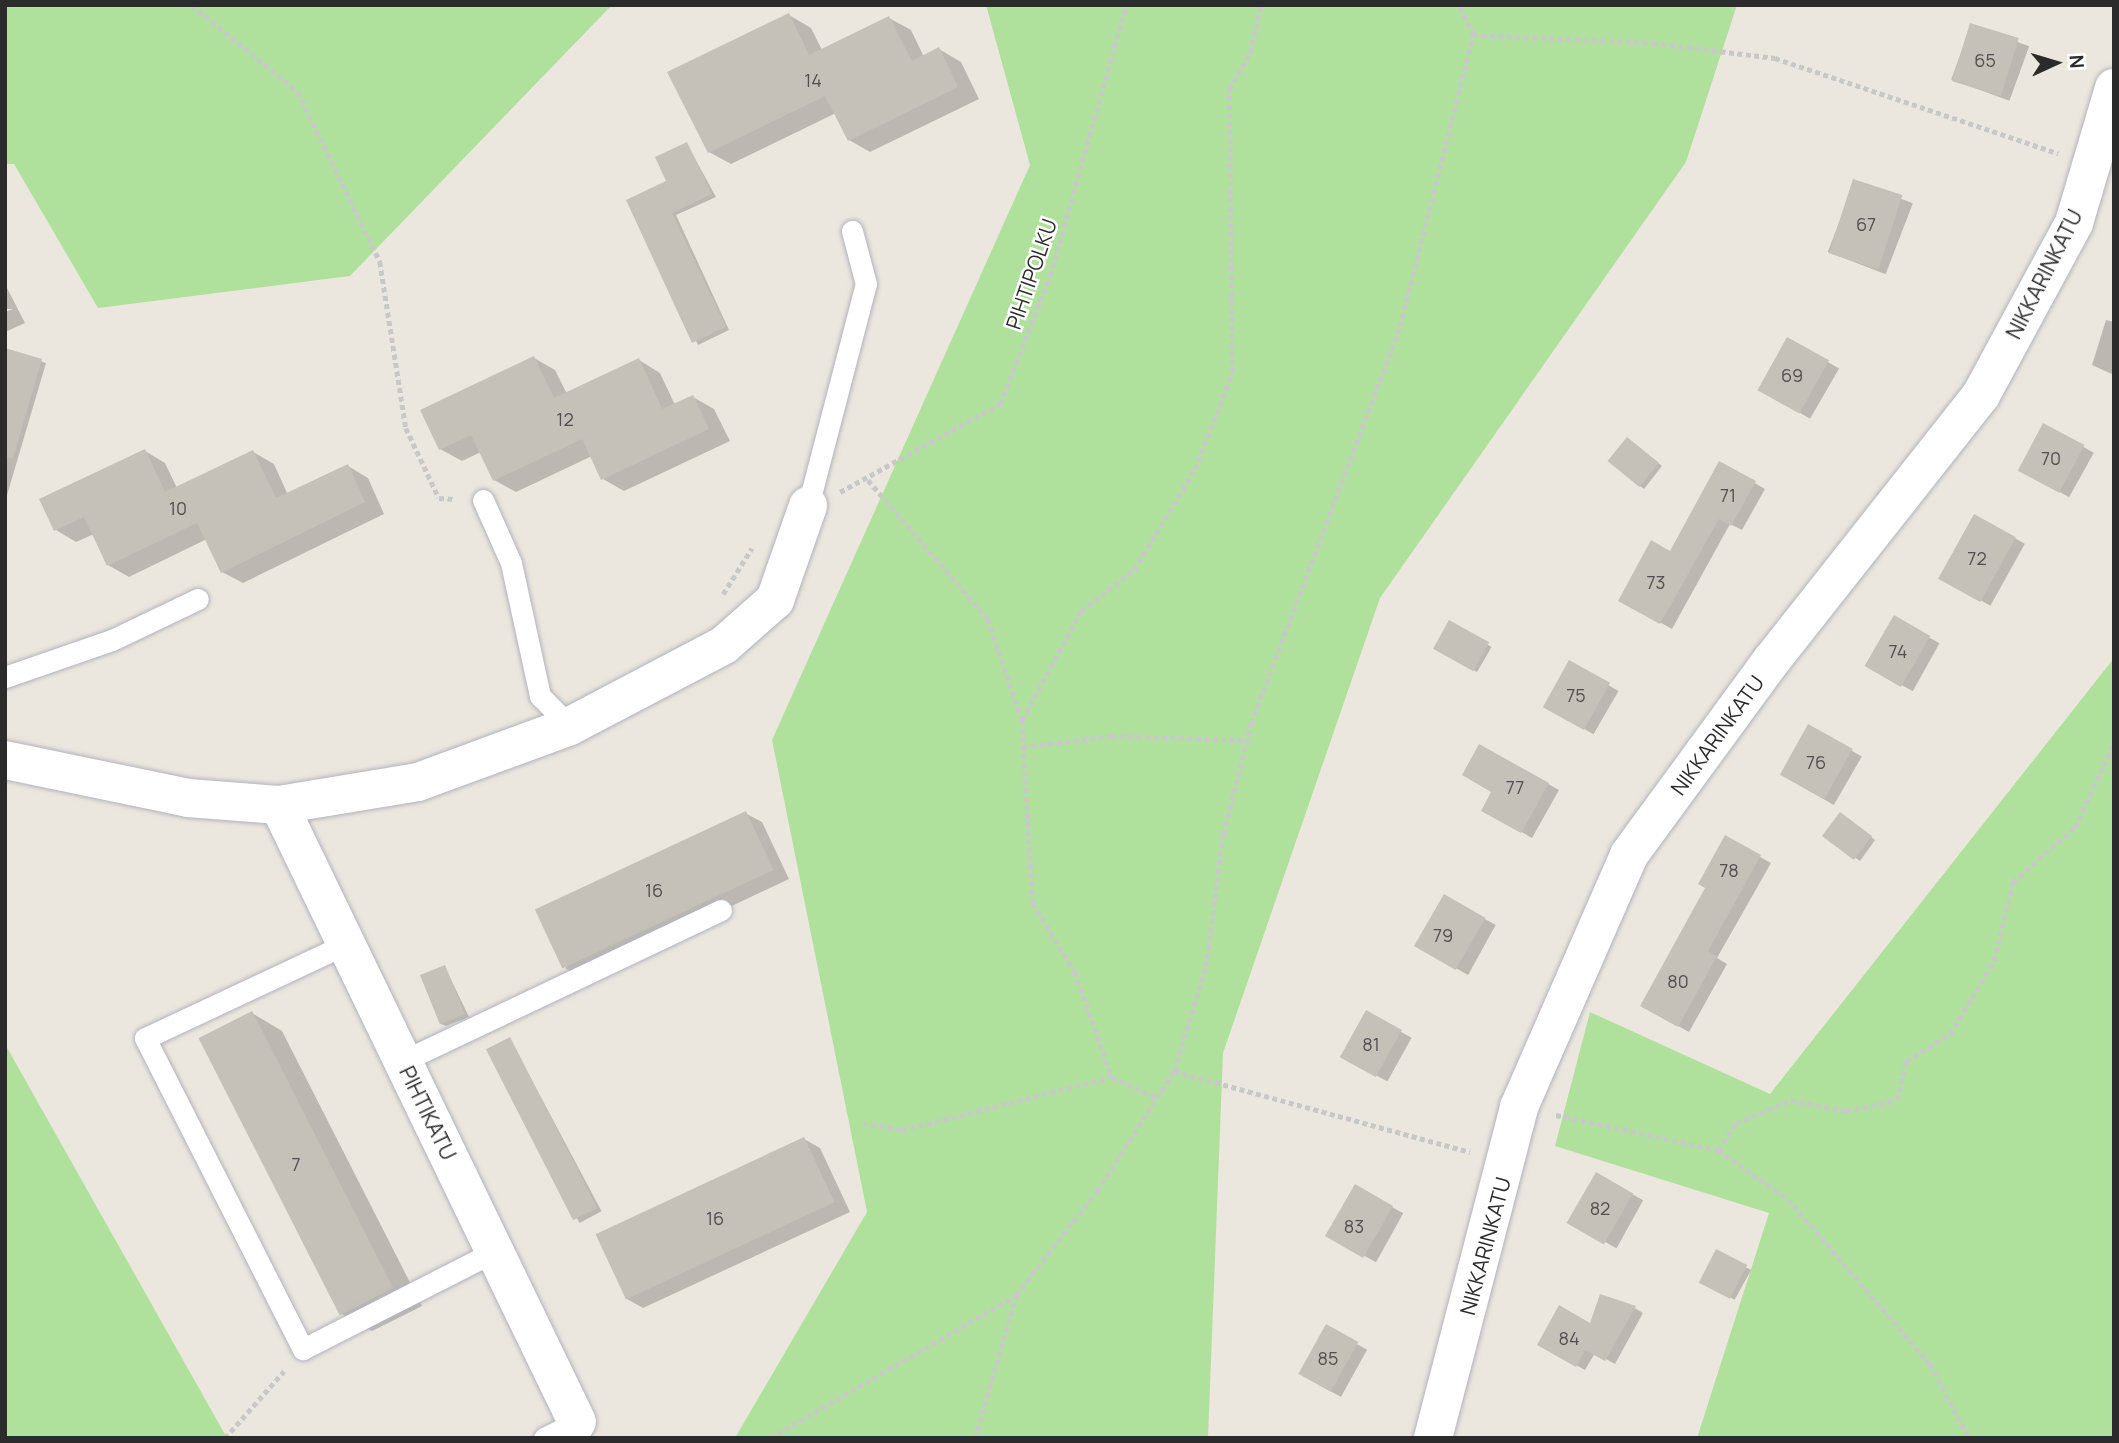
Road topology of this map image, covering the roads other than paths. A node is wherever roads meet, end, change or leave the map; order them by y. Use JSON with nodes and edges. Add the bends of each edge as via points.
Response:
{"nodes":[{"id":1,"x":2114,"y":88,"type":"edge"},
{"id":2,"x":852,"y":230,"type":"dead end"},
{"id":3,"x":483,"y":500,"type":"road end"},
{"id":4,"x":808,"y":506,"type":"joint"},
{"id":5,"x":198,"y":599,"type":"dead end"},
{"id":6,"x":5,"y":677,"type":"edge"},
{"id":7,"x":570,"y":726,"type":"junction"},
{"id":8,"x":5,"y":760,"type":"edge"},
{"id":9,"x":279,"y":805,"type":"junction"},
{"id":10,"x":721,"y":909,"type":"dead end"},
{"id":11,"x":346,"y":944,"type":"junction"},
{"id":12,"x":403,"y":1061,"type":"junction"},
{"id":13,"x":495,"y":1251,"type":"junction"},
{"id":14,"x":569,"y":1432,"type":"edge"},
{"id":15,"x":1433,"y":1438,"type":"edge"}],
"edges":[{"from":1,"to":15,"type":"street","name":"NIKKARINKATU","via":[[2074,223],[1981,395],[1771,661],[1629,855],[1519,1107]]},
{"from":2,"to":4,"type":"lane","via":[[866,284]]},
{"from":3,"to":7,"type":"lane","via":[[511,563],[540,695]]},
{"from":4,"to":7,"type":"street","via":[[775,600],[724,645]]},
{"from":5,"to":6,"type":"lane","via":[[112,640]]},
{"from":7,"to":9,"type":"street","via":[[418,782]]},
{"from":8,"to":9,"type":"street","via":[[188,798]]},
{"from":9,"to":11,"type":"street","name":"PIHTIKATU"},
{"from":10,"to":12,"type":"lane"},
{"from":11,"to":12,"type":"street","name":"PIHTIKATU"},
{"from":11,"to":13,"type":"lane","via":[[145,1038],[303,1349]]},
{"from":12,"to":13,"type":"street","name":"PIHTIKATU"},
{"from":13,"to":14,"type":"street","name":"PIHTIKATU"}]}
